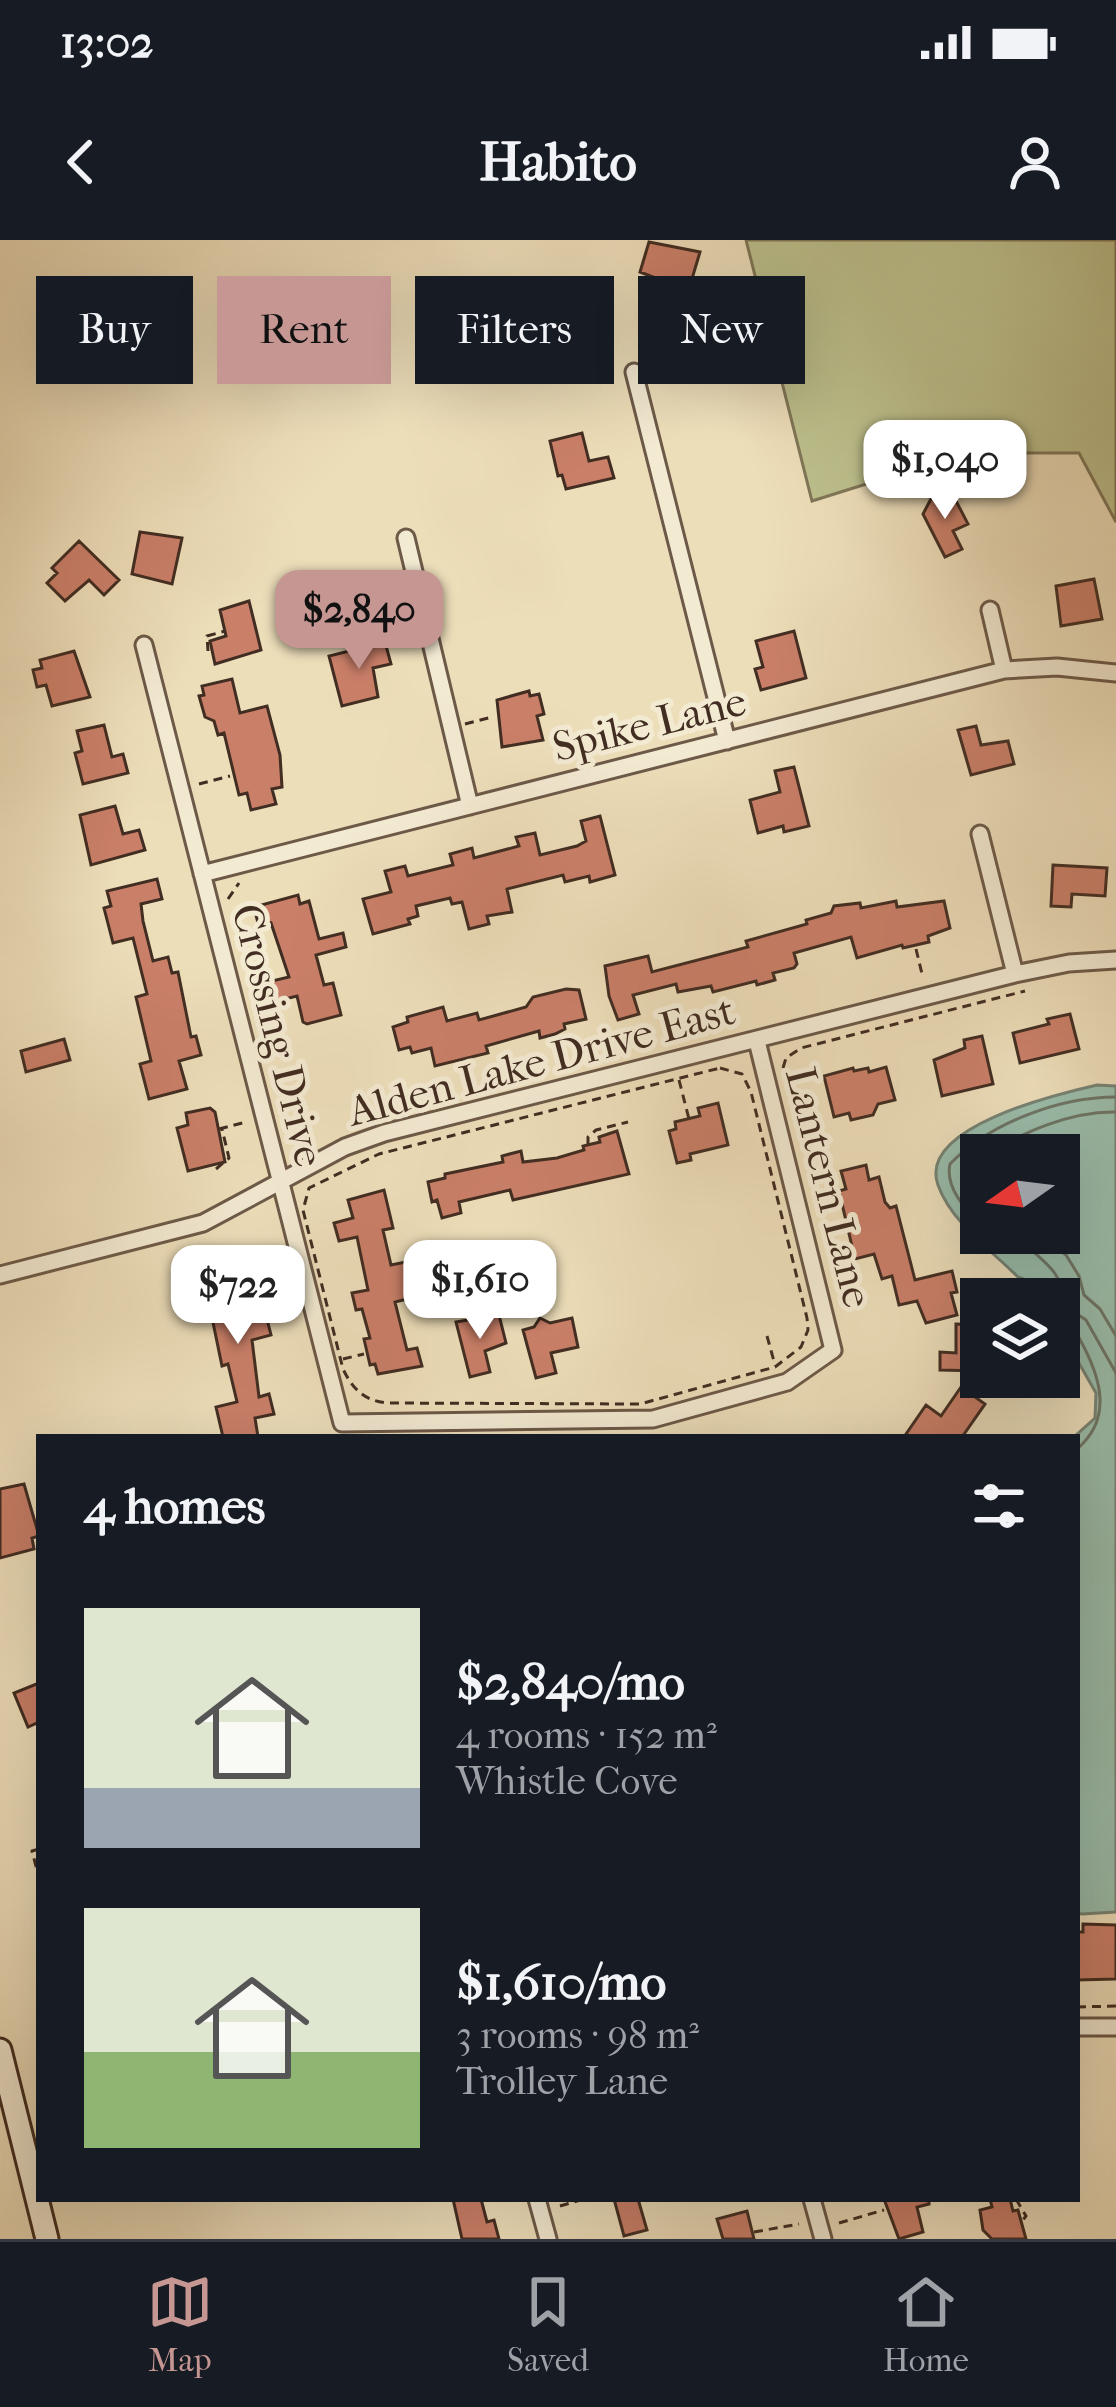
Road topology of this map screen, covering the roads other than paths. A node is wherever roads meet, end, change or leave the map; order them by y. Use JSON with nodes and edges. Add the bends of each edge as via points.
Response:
{"nodes":[{"id":1,"x":634,"y":373,"type":"dead end"},
{"id":2,"x":406,"y":538,"type":"dead end"},
{"id":3,"x":990,"y":610,"type":"dead end"},
{"id":4,"x":144,"y":645,"type":"dead end"},
{"id":5,"x":1004,"y":670,"type":"junction"},
{"id":6,"x":1116,"y":674,"type":"edge"},
{"id":7,"x":727,"y":741,"type":"junction"},
{"id":8,"x":470,"y":806,"type":"junction"},
{"id":9,"x":980,"y":834,"type":"dead end"},
{"id":10,"x":202,"y":874,"type":"junction"},
{"id":11,"x":1116,"y":960,"type":"edge"},
{"id":12,"x":1015,"y":974,"type":"junction"},
{"id":13,"x":757,"y":1041,"type":"junction"},
{"id":14,"x":278,"y":1182,"type":"junction"},
{"id":15,"x":0,"y":1275,"type":"edge"},
{"id":16,"x":342,"y":1423,"type":"joint"},
{"id":17,"x":1116,"y":2026,"type":"edge"},
{"id":18,"x":1080,"y":2027,"type":"edge"},
{"id":19,"x":0,"y":2050,"type":"edge"},
{"id":20,"x":36,"y":2195,"type":"edge"},
{"id":21,"x":38,"y":2202,"type":"edge"},
{"id":22,"x":539,"y":2205,"type":"edge"},
{"id":23,"x":47,"y":2239,"type":"edge"},
{"id":24,"x":548,"y":2239,"type":"edge"}],
"edges":[{"from":1,"to":7,"type":"street"},
{"from":2,"to":8,"type":"street"},
{"from":3,"to":5,"type":"street"},
{"from":4,"to":10,"type":"street","name":"Crossing Drive"},
{"from":5,"to":6,"type":"street","name":"Spike Lane"},
{"from":5,"to":7,"type":"street","name":"Spike Lane"},
{"from":7,"to":8,"type":"street","name":"Spike Lane"},
{"from":8,"to":10,"type":"street","name":"Spike Lane"},
{"from":9,"to":12,"type":"street"},
{"from":10,"to":14,"type":"street","name":"Crossing Drive"},
{"from":11,"to":12,"type":"street","name":"Alden Lake Drive East"},
{"from":12,"to":13,"type":"street","name":"Alden Lake Drive East"},
{"from":13,"to":14,"type":"street","name":"Alden Lake Drive East","via":[[384,1133]]},
{"from":13,"to":16,"type":"street","name":"Lantern Lane","via":[[833,1350],[787,1382],[653,1419]]},
{"from":14,"to":15,"type":"street","name":"Alden Lake Drive East","via":[[190,1228]]},
{"from":14,"to":16,"type":"street","name":"Crossing Drive"},
{"from":17,"to":18,"type":"street"},
{"from":19,"to":20,"type":"street"},
{"from":21,"to":23,"type":"street"},
{"from":22,"to":24,"type":"street"}]}
